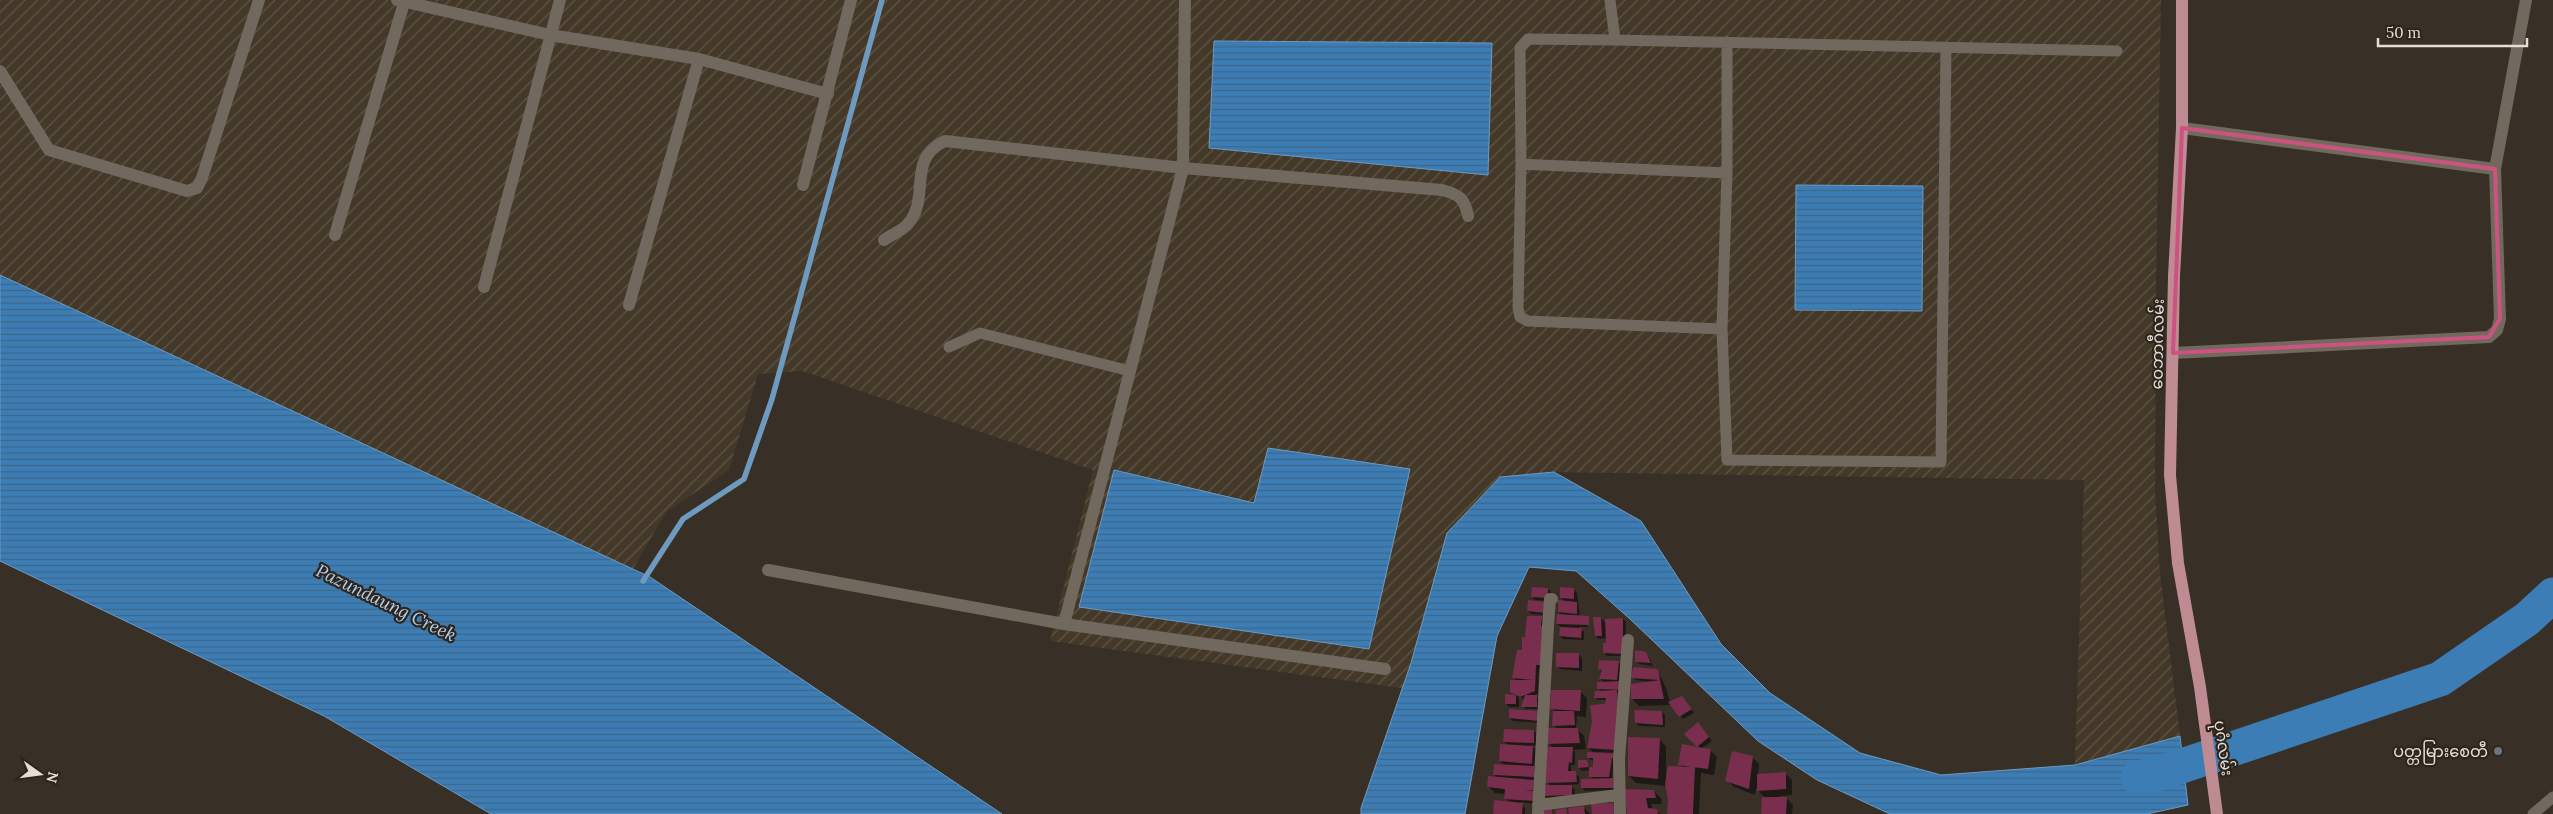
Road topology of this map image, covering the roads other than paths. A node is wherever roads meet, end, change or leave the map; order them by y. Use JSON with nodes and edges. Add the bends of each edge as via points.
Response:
{"nodes":[{"id":1,"x":259,"y":0,"type":"edge"},
{"id":2,"x":560,"y":0,"type":"edge"},
{"id":3,"x":851,"y":0,"type":"edge"},
{"id":4,"x":1185,"y":0,"type":"edge"},
{"id":5,"x":1610,"y":0,"type":"edge"},
{"id":6,"x":2182,"y":0,"type":"edge"},
{"id":7,"x":2526,"y":0,"type":"edge"},
{"id":8,"x":401,"y":1,"type":"edge"},
{"id":9,"x":550,"y":35,"type":"junction"},
{"id":10,"x":1615,"y":40,"type":"junction"},
{"id":11,"x":1727,"y":42,"type":"junction"},
{"id":12,"x":1946,"y":47,"type":"junction"},
{"id":13,"x":2117,"y":51,"type":"dead end"},
{"id":14,"x":698,"y":59,"type":"junction"},
{"id":15,"x":0,"y":71,"type":"edge"},
{"id":16,"x":828,"y":94,"type":"junction"},
{"id":17,"x":2182,"y":128,"type":"junction"},
{"id":18,"x":1521,"y":164,"type":"junction"},
{"id":19,"x":1183,"y":168,"type":"junction"},
{"id":20,"x":2495,"y":169,"type":"junction"},
{"id":21,"x":1727,"y":173,"type":"junction"},
{"id":22,"x":803,"y":185,"type":"dead end"},
{"id":23,"x":1468,"y":216,"type":"dead end"},
{"id":24,"x":335,"y":235,"type":"dead end"},
{"id":25,"x":884,"y":240,"type":"dead end"},
{"id":26,"x":484,"y":288,"type":"dead end"},
{"id":27,"x":629,"y":305,"type":"dead end"},
{"id":28,"x":1722,"y":329,"type":"junction"},
{"id":29,"x":949,"y":347,"type":"dead end"},
{"id":30,"x":2173,"y":353,"type":"junction"},
{"id":31,"x":1130,"y":371,"type":"junction"},
{"id":32,"x":768,"y":570,"type":"dead end"},
{"id":33,"x":1552,"y":599,"type":"dead end"},
{"id":34,"x":1064,"y":624,"type":"junction"},
{"id":35,"x":1628,"y":640,"type":"dead end"},
{"id":36,"x":1384,"y":668,"type":"dead end"},
{"id":37,"x":2200,"y":687,"type":"joint"},
{"id":38,"x":1618,"y":795,"type":"junction"},
{"id":39,"x":2553,"y":797,"type":"edge"},
{"id":40,"x":1538,"y":809,"type":"edge"},
{"id":41,"x":2217,"y":812,"type":"edge"},
{"id":42,"x":1620,"y":814,"type":"edge"},
{"id":43,"x":2533,"y":814,"type":"edge"}],
"edges":[{"from":1,"to":15,"type":"street","via":[[202,178],[197,188],[187,191],[49,150]]},
{"from":2,"to":9,"type":"street"},
{"from":3,"to":16,"type":"street"},
{"from":4,"to":19,"type":"street"},
{"from":5,"to":10,"type":"lane"},
{"from":6,"to":17,"type":"main road","name":"ဝေဘာဂီလမ်း"},
{"from":7,"to":20,"type":"street"},
{"from":8,"to":9,"type":"street"},
{"from":8,"to":24,"type":"street"},
{"from":9,"to":14,"type":"street"},
{"from":9,"to":26,"type":"street"},
{"from":10,"to":11,"type":"lane"},
{"from":10,"to":18,"type":"lane","via":[[1528,39],[1520,48]]},
{"from":11,"to":12,"type":"lane"},
{"from":11,"to":21,"type":"lane"},
{"from":12,"to":13,"type":"lane"},
{"from":12,"to":28,"type":"lane","via":[[1941,462],[1727,460]]},
{"from":14,"to":16,"type":"street"},
{"from":14,"to":27,"type":"street"},
{"from":16,"to":22,"type":"street"},
{"from":17,"to":20,"type":"street"},
{"from":17,"to":30,"type":"main road","name":"ဝေဘာဂီလမ်း"},
{"from":18,"to":21,"type":"lane"},
{"from":18,"to":28,"type":"lane","via":[[1520,317],[1528,321]]},
{"from":19,"to":23,"type":"street","via":[[1442,190],[1456,193],[1466,203]]},
{"from":19,"to":25,"type":"street","via":[[945,141],[935,145],[924,158],[918,206],[907,225]]},
{"from":19,"to":31,"type":"street"},
{"from":20,"to":30,"type":"street","via":[[2500,320],[2497,330],[2490,336]]},
{"from":21,"to":28,"type":"lane"},
{"from":29,"to":31,"type":"lane","via":[[980,333]]},
{"from":30,"to":37,"type":"main road","name":"ဝေဘာဂီလမ်း","via":[[2170,475],[2178,563]]},
{"from":31,"to":34,"type":"street"},
{"from":32,"to":34,"type":"street"},
{"from":33,"to":40,"type":"street"},
{"from":34,"to":36,"type":"street"},
{"from":35,"to":38,"type":"street"},
{"from":37,"to":41,"type":"main road","name":"ပုဂံလမ်း"},
{"from":38,"to":40,"type":"street"},
{"from":38,"to":42,"type":"street"},
{"from":39,"to":43,"type":"lane"}]}
